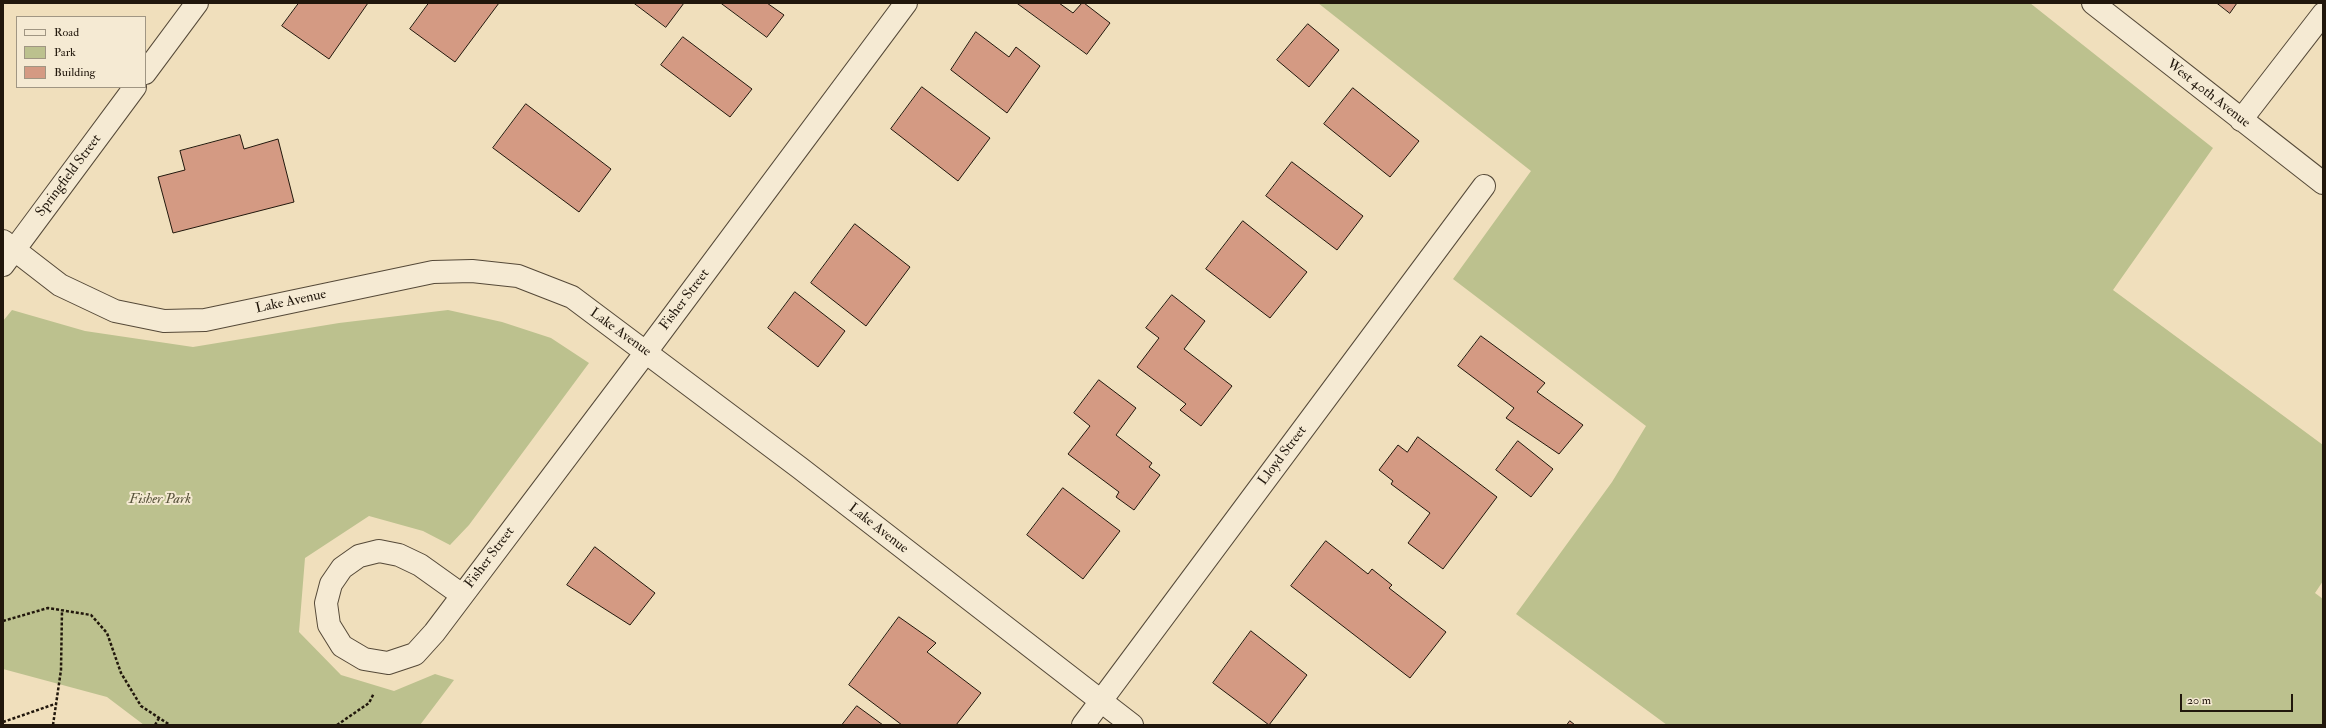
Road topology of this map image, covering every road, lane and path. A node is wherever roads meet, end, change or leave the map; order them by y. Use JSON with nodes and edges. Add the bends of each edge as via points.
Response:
{"nodes":[{"id":1,"x":197,"y":3,"type":"edge"},
{"id":2,"x":906,"y":3,"type":"edge"},
{"id":3,"x":2093,"y":3,"type":"edge"},
{"id":4,"x":2323,"y":14,"type":"edge"},
{"id":5,"x":146,"y":72,"type":"edge"},
{"id":6,"x":134,"y":88,"type":"edge"},
{"id":7,"x":2241,"y":120,"type":"junction"},
{"id":8,"x":2323,"y":183,"type":"edge"},
{"id":9,"x":1484,"y":186,"type":"dead end"},
{"id":10,"x":7,"y":252,"type":"edge"},
{"id":11,"x":646,"y":352,"type":"junction"},
{"id":12,"x":462,"y":595,"type":"junction"},
{"id":13,"x":62,"y":610,"type":"junction"},
{"id":14,"x":3,"y":621,"type":"edge"},
{"id":15,"x":388,"y":663,"type":"junction"},
{"id":16,"x":1101,"y":701,"type":"junction"},
{"id":17,"x":55,"y":704,"type":"junction"},
{"id":18,"x":159,"y":718,"type":"junction"},
{"id":19,"x":3,"y":722,"type":"edge"},
{"id":20,"x":52,"y":725,"type":"edge"},
{"id":21,"x":155,"y":725,"type":"edge"},
{"id":22,"x":170,"y":725,"type":"edge"},
{"id":23,"x":337,"y":725,"type":"edge"},
{"id":24,"x":1083,"y":725,"type":"edge"},
{"id":25,"x":1132,"y":725,"type":"edge"}],
"edges":[{"from":1,"to":5,"type":"street"},
{"from":2,"to":11,"type":"street","name":"Fisher Street"},
{"from":3,"to":7,"type":"street","name":"West 40th Avenue"},
{"from":4,"to":7,"type":"street"},
{"from":6,"to":10,"type":"street","name":"Springfield Street"},
{"from":7,"to":8,"type":"street","name":"West 40th Avenue"},
{"from":9,"to":16,"type":"street","name":"Lloyd Street"},
{"from":10,"to":11,"type":"street","name":"Lake Avenue","via":[[60,285],[101,305],[115,311],[164,321],[205,320],[433,272],[472,271],[518,276],[572,297]]},
{"from":11,"to":12,"type":"street","name":"Fisher Street"},
{"from":11,"to":16,"type":"street","name":"Lake Avenue"},
{"from":12,"to":15,"type":"street","name":"Fisher Street","via":[[415,654]]},
{"from":12,"to":15,"type":"street","name":"Fisher Street","via":[[420,565],[399,555],[379,552],[359,556],[342,568],[331,584],[326,603],[329,625],[342,646],[364,659]]},
{"from":13,"to":14,"type":"path","via":[[48,608]]},
{"from":13,"to":17,"type":"path","via":[[61,670]]},
{"from":13,"to":18,"type":"path","via":[[91,615],[107,633],[121,673],[141,706]]},
{"from":15,"to":23,"type":"path","via":[[369,703]]},
{"from":16,"to":24,"type":"street","name":"Lloyd Street"},
{"from":16,"to":25,"type":"street","name":"Lake Avenue"},
{"from":17,"to":19,"type":"path"},
{"from":17,"to":20,"type":"path"},
{"from":18,"to":21,"type":"path"},
{"from":18,"to":22,"type":"path"}]}
